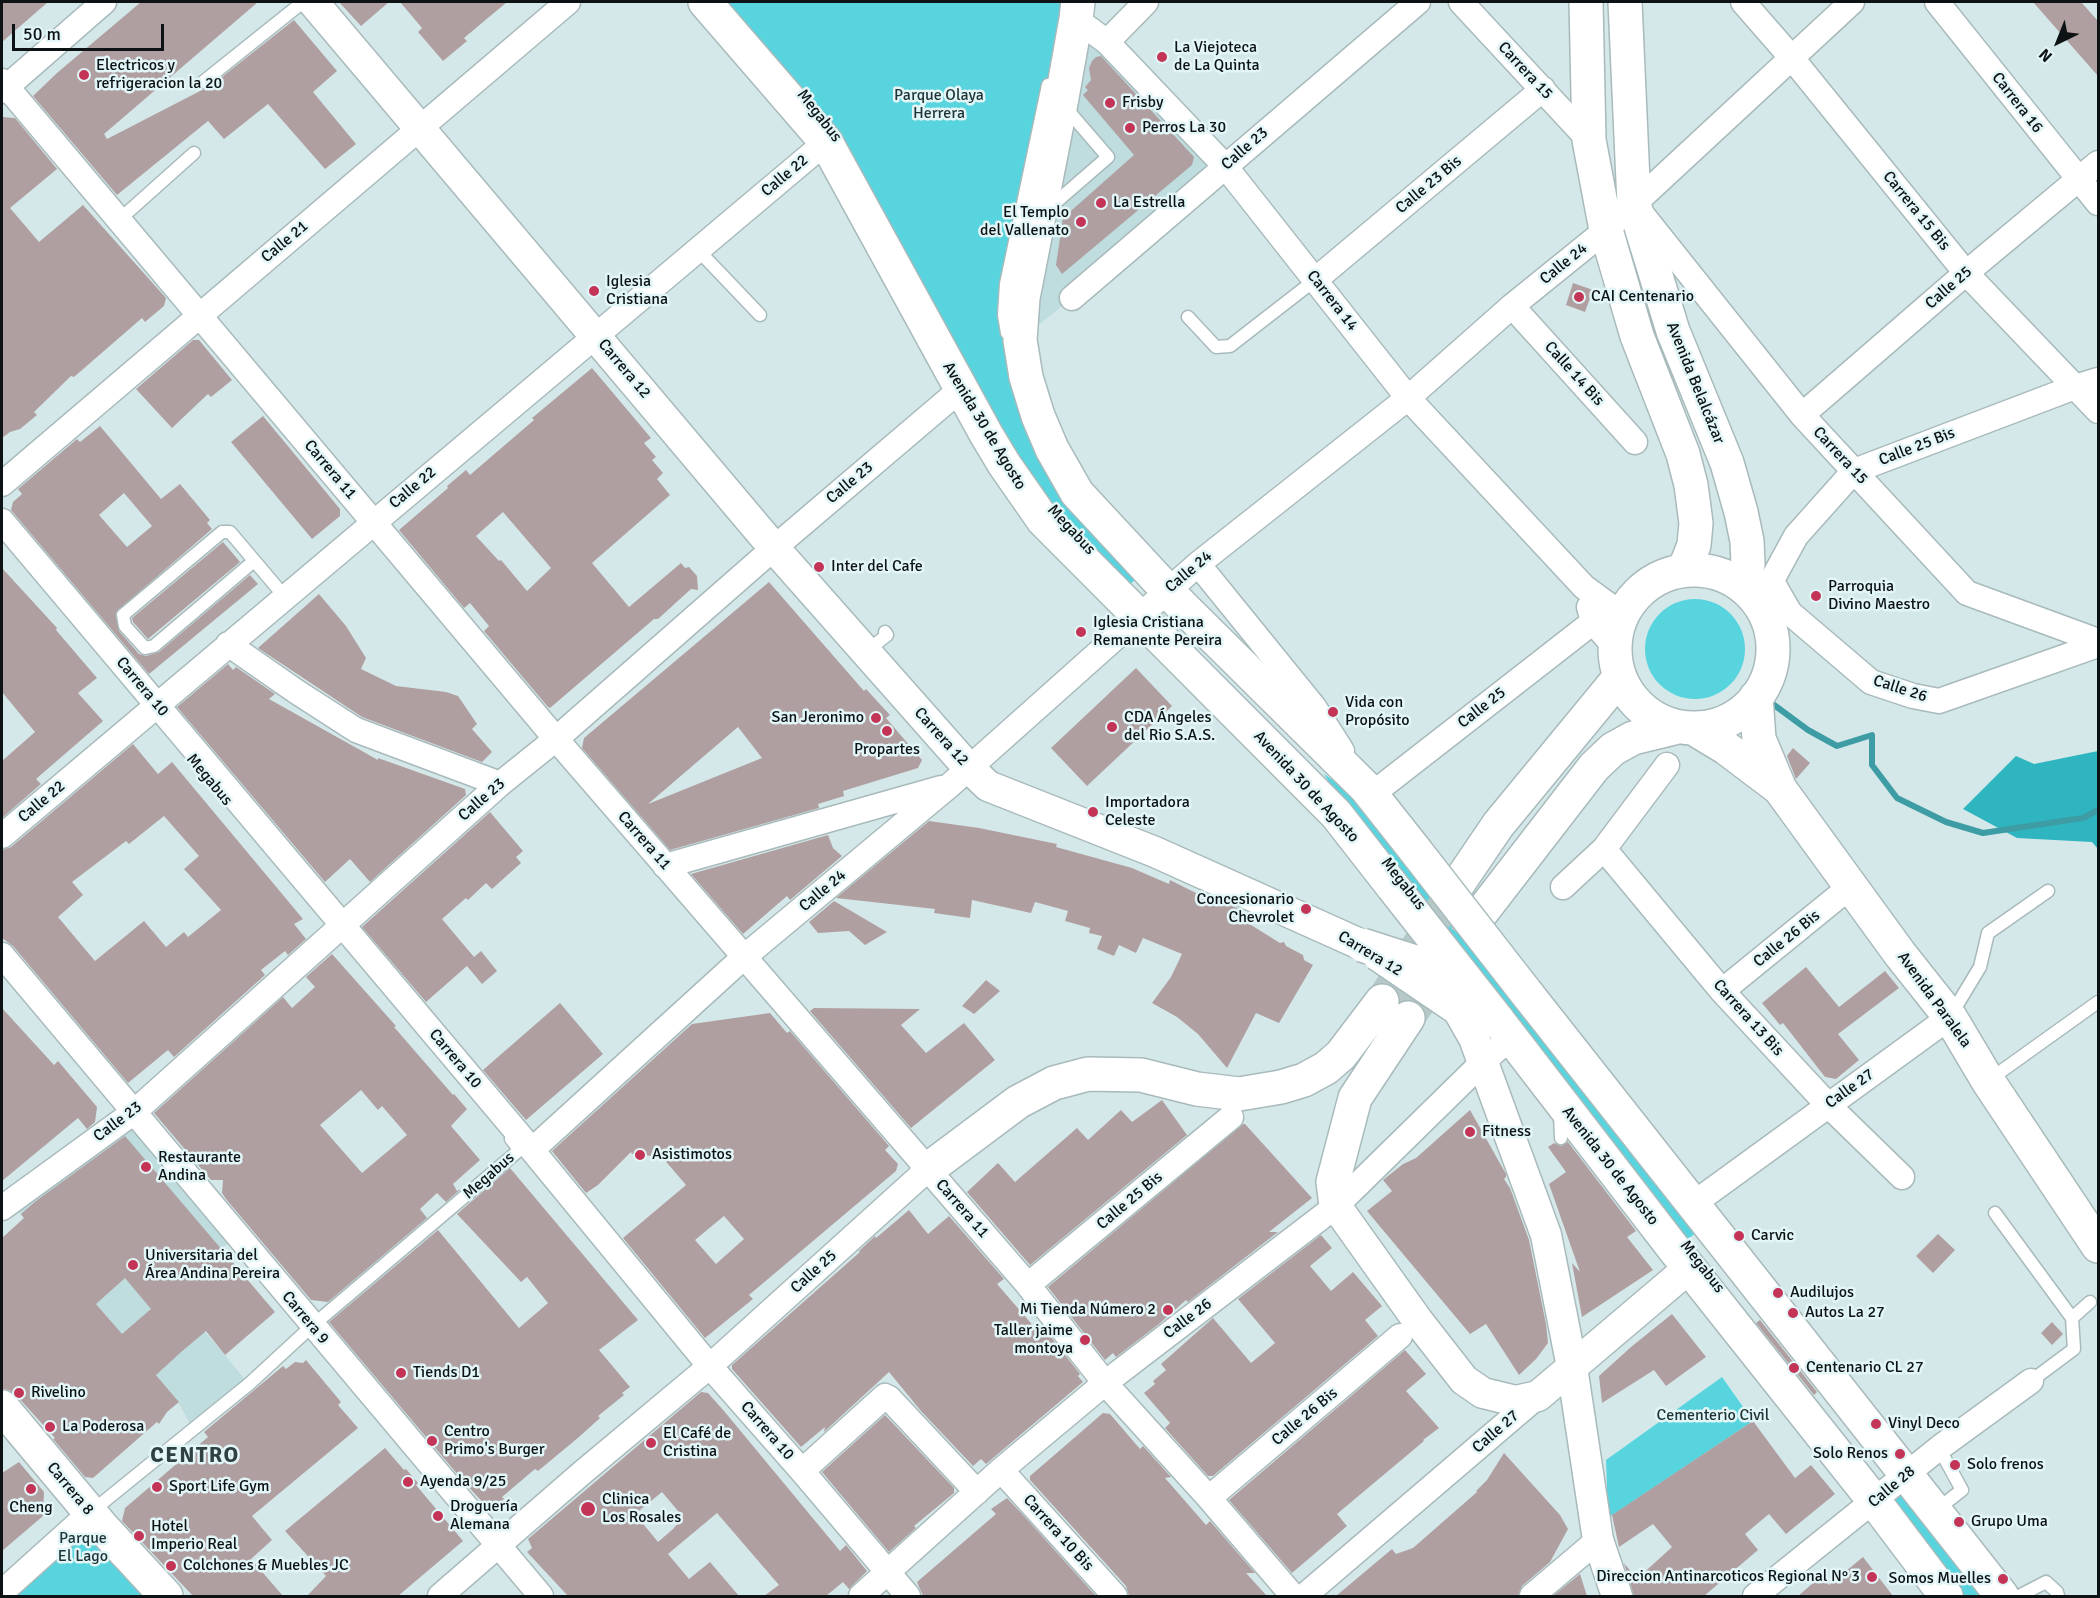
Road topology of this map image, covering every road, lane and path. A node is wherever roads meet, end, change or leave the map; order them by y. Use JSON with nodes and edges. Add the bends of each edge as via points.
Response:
{"nodes":[{"id":1,"x":104,"y":2,"type":"edge"},
{"id":2,"x":303,"y":2,"type":"edge"},
{"id":3,"x":313,"y":2,"type":"edge"},
{"id":4,"x":568,"y":2,"type":"edge"},
{"id":5,"x":705,"y":2,"type":"edge"},
{"id":6,"x":1146,"y":2,"type":"edge"},
{"id":7,"x":1418,"y":2,"type":"edge"},
{"id":8,"x":1461,"y":2,"type":"edge"},
{"id":9,"x":1586,"y":2,"type":"edge"},
{"id":10,"x":1625,"y":2,"type":"edge"},
{"id":11,"x":1743,"y":2,"type":"edge"},
{"id":12,"x":1852,"y":2,"type":"edge"},
{"id":13,"x":1937,"y":2,"type":"edge"},
{"id":14,"x":1077,"y":10,"type":"edge"},
{"id":15,"x":1107,"y":42,"type":"junction"},
{"id":16,"x":1791,"y":57,"type":"junction"},
{"id":17,"x":203,"y":82,"type":"dead end"},
{"id":18,"x":3,"y":86,"type":"edge"},
{"id":19,"x":1056,"y":88,"type":"junction"},
{"id":20,"x":1543,"y":89,"type":"junction"},
{"id":21,"x":420,"y":127,"type":"junction"},
{"id":22,"x":831,"y":135,"type":"junction"},
{"id":23,"x":1589,"y":140,"type":"junction"},
{"id":24,"x":194,"y":153,"type":"dead end"},
{"id":25,"x":2098,"y":163,"type":"edge"},
{"id":26,"x":1225,"y":166,"type":"junction"},
{"id":27,"x":2079,"y":180,"type":"junction"},
{"id":28,"x":2098,"y":203,"type":"edge"},
{"id":29,"x":1634,"y":204,"type":"junction"},
{"id":30,"x":1038,"y":218,"type":"junction"},
{"id":31,"x":119,"y":220,"type":"junction"},
{"id":32,"x":1606,"y":230,"type":"junction"},
{"id":33,"x":697,"y":249,"type":"junction"},
{"id":34,"x":1966,"y":273,"type":"junction"},
{"id":35,"x":1315,"y":280,"type":"junction"},
{"id":36,"x":1072,"y":298,"type":"dead end"},
{"id":37,"x":1512,"y":306,"type":"junction"},
{"id":38,"x":199,"y":315,"type":"junction"},
{"id":39,"x":760,"y":315,"type":"dead end"},
{"id":40,"x":1188,"y":317,"type":"dead end"},
{"id":41,"x":595,"y":335,"type":"junction"},
{"id":42,"x":2098,"y":380,"type":"edge"},
{"id":43,"x":2075,"y":387,"type":"junction"},
{"id":44,"x":961,"y":389,"type":"junction"},
{"id":45,"x":1408,"y":398,"type":"junction"},
{"id":46,"x":2098,"y":411,"type":"edge"},
{"id":47,"x":1802,"y":415,"type":"junction"},
{"id":48,"x":1033,"y":437,"type":"dead end"},
{"id":49,"x":1635,"y":442,"type":"dead end"},
{"id":50,"x":1015,"y":457,"type":"dead end"},
{"id":51,"x":1854,"y":471,"type":"junction"},
{"id":52,"x":2,"y":484,"type":"edge"},
{"id":53,"x":1058,"y":484,"type":"dead end"},
{"id":54,"x":2,"y":520,"type":"edge"},
{"id":55,"x":374,"y":521,"type":"junction"},
{"id":56,"x":2,"y":532,"type":"edge"},
{"id":57,"x":774,"y":548,"type":"junction"},
{"id":58,"x":254,"y":561,"type":"junction"},
{"id":59,"x":1198,"y":564,"type":"junction"},
{"id":60,"x":1681,"y":571,"type":"junction"},
{"id":61,"x":1584,"y":587,"type":"junction"},
{"id":62,"x":1759,"y":589,"type":"junction"},
{"id":63,"x":285,"y":597,"type":"junction"},
{"id":64,"x":1153,"y":603,"type":"junction"},
{"id":65,"x":1626,"y":612,"type":"junction"},
{"id":66,"x":1603,"y":633,"type":"junction"},
{"id":67,"x":2098,"y":643,"type":"edge"},
{"id":68,"x":228,"y":644,"type":"junction"},
{"id":69,"x":1619,"y":678,"type":"junction"},
{"id":70,"x":1756,"y":697,"type":"junction"},
{"id":71,"x":153,"y":707,"type":"junction"},
{"id":72,"x":1684,"y":728,"type":"junction"},
{"id":73,"x":556,"y":739,"type":"junction"},
{"id":74,"x":1667,"y":765,"type":"dead end"},
{"id":75,"x":1332,"y":772,"type":"dead end"},
{"id":76,"x":959,"y":777,"type":"junction"},
{"id":77,"x":500,"y":784,"type":"junction"},
{"id":78,"x":1780,"y":789,"type":"junction"},
{"id":79,"x":1365,"y":797,"type":"junction"},
{"id":80,"x":2,"y":836,"type":"edge"},
{"id":81,"x":1604,"y":849,"type":"junction"},
{"id":82,"x":665,"y":866,"type":"junction"},
{"id":83,"x":1458,"y":884,"type":"tunnel mouth"},
{"id":84,"x":1851,"y":886,"type":"junction"},
{"id":85,"x":1563,"y":887,"type":"dead end"},
{"id":86,"x":2048,"y":891,"type":"dead end"},
{"id":87,"x":1471,"y":921,"type":"joint"},
{"id":88,"x":338,"y":928,"type":"junction"},
{"id":89,"x":1362,"y":945,"type":"junction"},
{"id":90,"x":2,"y":955,"type":"edge"},
{"id":91,"x":744,"y":957,"type":"junction"},
{"id":92,"x":1465,"y":978,"type":"junction"},
{"id":93,"x":1722,"y":991,"type":"junction"},
{"id":94,"x":2098,"y":1002,"type":"edge"},
{"id":95,"x":1950,"y":1017,"type":"junction"},
{"id":96,"x":1491,"y":1039,"type":"junction"},
{"id":97,"x":1988,"y":1081,"type":"junction"},
{"id":98,"x":1560,"y":1101,"type":"junction"},
{"id":99,"x":1235,"y":1106,"type":"junction"},
{"id":100,"x":1828,"y":1106,"type":"junction"},
{"id":101,"x":134,"y":1112,"type":"junction"},
{"id":102,"x":1561,"y":1138,"type":"dead end"},
{"id":103,"x":532,"y":1150,"type":"junction"},
{"id":104,"x":927,"y":1170,"type":"junction"},
{"id":105,"x":1902,"y":1177,"type":"dead end"},
{"id":106,"x":1693,"y":1204,"type":"junction"},
{"id":107,"x":1336,"y":1206,"type":"junction"},
{"id":108,"x":2,"y":1208,"type":"edge"},
{"id":109,"x":1995,"y":1213,"type":"dead end"},
{"id":110,"x":2098,"y":1246,"type":"edge"},
{"id":111,"x":1689,"y":1268,"type":"junction"},
{"id":112,"x":1028,"y":1285,"type":"junction"},
{"id":113,"x":2090,"y":1302,"type":"dead end"},
{"id":114,"x":2072,"y":1318,"type":"junction"},
{"id":115,"x":312,"y":1326,"type":"junction"},
{"id":116,"x":1400,"y":1336,"type":"dead end"},
{"id":117,"x":710,"y":1366,"type":"junction"},
{"id":118,"x":1572,"y":1367,"type":"junction"},
{"id":119,"x":2031,"y":1381,"type":"joint"},
{"id":120,"x":1105,"y":1383,"type":"junction"},
{"id":121,"x":1538,"y":1396,"type":"junction"},
{"id":122,"x":1836,"y":1406,"type":"dead end"},
{"id":123,"x":2,"y":1407,"type":"edge"},
{"id":124,"x":1939,"y":1448,"type":"junction"},
{"id":125,"x":1001,"y":1470,"type":"junction"},
{"id":126,"x":802,"y":1471,"type":"junction"},
{"id":127,"x":1891,"y":1487,"type":"junction"},
{"id":128,"x":977,"y":1492,"type":"junction"},
{"id":129,"x":1209,"y":1498,"type":"junction"},
{"id":130,"x":1934,"y":1512,"type":"junction"},
{"id":131,"x":90,"y":1513,"type":"junction"},
{"id":132,"x":1598,"y":1540,"type":"junction"},
{"id":133,"x":498,"y":1546,"type":"junction"},
{"id":134,"x":1952,"y":1553,"type":"dead end"},
{"id":135,"x":888,"y":1573,"type":"junction"},
{"id":136,"x":2,"y":1592,"type":"edge"},
{"id":137,"x":154,"y":1596,"type":"edge"},
{"id":138,"x":166,"y":1596,"type":"edge"},
{"id":139,"x":440,"y":1596,"type":"edge"},
{"id":140,"x":541,"y":1596,"type":"edge"},
{"id":141,"x":861,"y":1596,"type":"edge"},
{"id":142,"x":908,"y":1596,"type":"edge"},
{"id":143,"x":1115,"y":1596,"type":"edge"},
{"id":144,"x":1293,"y":1596,"type":"edge"},
{"id":145,"x":1304,"y":1596,"type":"edge"},
{"id":146,"x":1532,"y":1596,"type":"edge"},
{"id":147,"x":1617,"y":1596,"type":"edge"},
{"id":148,"x":1755,"y":1596,"type":"edge"},
{"id":149,"x":1946,"y":1596,"type":"edge"},
{"id":150,"x":1959,"y":1596,"type":"edge"},
{"id":151,"x":1987,"y":1596,"type":"edge"},
{"id":152,"x":2002,"y":1596,"type":"edge"},
{"id":153,"x":2019,"y":1596,"type":"edge"},
{"id":154,"x":2058,"y":1596,"type":"edge"}],
"edges":[{"from":1,"to":18,"type":"street"},
{"from":2,"to":17,"type":"lane"},
{"from":3,"to":21,"type":"street","name":"Carrera 12"},
{"from":4,"to":21,"type":"street","name":"Calle 21"},
{"from":5,"to":22,"type":"main road","name":"Avenida 30 de Agosto"},
{"from":6,"to":15,"type":"street"},
{"from":7,"to":26,"type":"street","name":"Calle 23"},
{"from":8,"to":20,"type":"street","name":"Carrera 15"},
{"from":9,"to":23,"type":"main road"},
{"from":10,"to":29,"type":"main road","name":"Avenida Belalcázar"},
{"from":11,"to":16,"type":"street","name":"Carrera 15 Bis"},
{"from":12,"to":16,"type":"street","name":"Calle 24"},
{"from":13,"to":27,"type":"street","name":"Carrera 16"},
{"from":14,"to":15,"type":"street","name":"Carrera 14"},
{"from":14,"to":19,"type":"main road","name":"Avenida 30 de Agosto"},
{"from":15,"to":26,"type":"street","name":"Carrera 14"},
{"from":16,"to":29,"type":"street","name":"Calle 24"},
{"from":16,"to":34,"type":"street","name":"Carrera 15 Bis"},
{"from":18,"to":31,"type":"street","name":"Carrera 11"},
{"from":19,"to":30,"type":"main road","name":"Avenida 30 de Agosto"},
{"from":19,"to":30,"type":"lane","via":[[1108,157]]},
{"from":19,"to":48,"type":"lane","via":[[1006,284],[1004,315],[1012,371]]},
{"from":20,"to":23,"type":"street","name":"Carrera 15"},
{"from":20,"to":35,"type":"street","name":"Calle 23 Bis"},
{"from":21,"to":38,"type":"street","name":"Calle 21"},
{"from":21,"to":41,"type":"street","name":"Carrera 12"},
{"from":22,"to":33,"type":"street","name":"Calle 22"},
{"from":22,"to":44,"type":"main road","name":"Avenida 30 de Agosto"},
{"from":23,"to":32,"type":"main road"},
{"from":24,"to":31,"type":"lane"},
{"from":25,"to":27,"type":"street","name":"Calle 25"},
{"from":26,"to":35,"type":"street","name":"Carrera 14"},
{"from":26,"to":36,"type":"street","name":"Calle 23"},
{"from":27,"to":28,"type":"street","name":"Carrera 16"},
{"from":27,"to":34,"type":"street","name":"Calle 25"},
{"from":29,"to":32,"type":"street","name":"Calle 24"},
{"from":29,"to":47,"type":"street","name":"Carrera 15"},
{"from":29,"to":62,"type":"main road","name":"Avenida Belalcázar","via":[[1673,331],[1727,463],[1741,512],[1748,564]]},
{"from":30,"to":64,"type":"main road","name":"Avenida 30 de Agosto","via":[[1023,298],[1020,340],[1026,377],[1052,449],[1077,493]]},
{"from":31,"to":38,"type":"street","name":"Carrera 11"},
{"from":32,"to":37,"type":"street","name":"Calle 24"},
{"from":32,"to":60,"type":"main road","via":[[1637,336],[1683,454],[1691,485],[1696,523],[1694,545]]},
{"from":33,"to":39,"type":"lane"},
{"from":33,"to":41,"type":"street","name":"Calle 22"},
{"from":34,"to":43,"type":"street","name":"Carrera 15 Bis"},
{"from":34,"to":47,"type":"street","name":"Calle 25"},
{"from":35,"to":40,"type":"lane","via":[[1230,346],[1216,347]]},
{"from":35,"to":45,"type":"street","name":"Carrera 14"},
{"from":37,"to":45,"type":"street","name":"Calle 24"},
{"from":37,"to":49,"type":"street","name":"Calle 14 Bis"},
{"from":38,"to":52,"type":"street","name":"Calle 21"},
{"from":38,"to":55,"type":"street","name":"Carrera 11"},
{"from":41,"to":55,"type":"street","name":"Calle 22"},
{"from":41,"to":57,"type":"street","name":"Carrera 12"},
{"from":42,"to":43,"type":"street","name":"Calle 25 Bis"},
{"from":43,"to":46,"type":"street","name":"Carrera 15 Bis"},
{"from":43,"to":51,"type":"street","name":"Calle 25 Bis"},
{"from":44,"to":57,"type":"street","name":"Calle 23"},
{"from":44,"to":64,"type":"main road","name":"Avenida 30 de Agosto","via":[[1004,464],[1043,520]]},
{"from":45,"to":59,"type":"street","name":"Calle 24"},
{"from":45,"to":61,"type":"street","name":"Carrera 14"},
{"from":47,"to":51,"type":"street","name":"Carrera 15"},
{"from":50,"to":64,"type":"lane","name":"Megabus","via":[[1052,513]]},
{"from":51,"to":62,"type":"street","name":"Calle 25 Bis","via":[[1796,536]]},
{"from":51,"to":67,"type":"street","name":"Carrera 15","via":[[1967,593]]},
{"from":53,"to":64,"type":"lane","name":"Megabus"},
{"from":54,"to":71,"type":"street","name":"Carrera 10"},
{"from":55,"to":63,"type":"street","name":"Calle 22"},
{"from":55,"to":73,"type":"street","name":"Carrera 11"},
{"from":56,"to":71,"type":"lane"},
{"from":57,"to":73,"type":"street","name":"Calle 23"},
{"from":57,"to":76,"type":"street","name":"Carrera 12","via":[[876,642]]},
{"from":58,"to":58,"type":"lane","via":[[230,532],[222,532],[123,615],[125,626],[144,648],[153,646]]},
{"from":58,"to":63,"type":"lane"},
{"from":59,"to":64,"type":"street","name":"Calle 24"},
{"from":59,"to":79,"type":"street","via":[[1314,707]]},
{"from":60,"to":62,"type":"main road","via":[[1714,572]]},
{"from":60,"to":65,"type":"main road","via":[[1650,586]]},
{"from":61,"to":65,"type":"street","name":"Carrera 14","via":[[1610,606]]},
{"from":61,"to":66,"type":"street","name":"Carrera 14"},
{"from":62,"to":67,"type":"street","name":"Calle 26","via":[[1871,682],[1939,701]]},
{"from":62,"to":70,"type":"main road","via":[[1770,622],[1774,654],[1770,673]]},
{"from":63,"to":68,"type":"street","name":"Calle 22"},
{"from":64,"to":75,"type":"lane","name":"Megabus"},
{"from":64,"to":76,"type":"street","name":"Calle 24"},
{"from":64,"to":79,"type":"main road","name":"Avenida 30 de Agosto"},
{"from":64,"to":92,"type":"main road","name":"Avenida 30 de Agosto","bridge":true,"via":[[1336,814]]},
{"from":64,"to":127,"type":"lane","name":"Megabus","via":[[1344,807]]},
{"from":65,"to":66,"type":"main road","via":[[1618,628]]},
{"from":66,"to":69,"type":"main road"},
{"from":66,"to":79,"type":"street","name":"Calle 25"},
{"from":68,"to":71,"type":"street","name":"Calle 22"},
{"from":68,"to":77,"type":"street","via":[[356,730]]},
{"from":69,"to":72,"type":"main road","via":[[1642,711],[1658,722]]},
{"from":69,"to":83,"type":"main road","via":[[1498,825]]},
{"from":70,"to":72,"type":"main road","via":[[1726,719]]},
{"from":70,"to":78,"type":"main road","name":"Avenida Paralela","via":[[1759,739]]},
{"from":71,"to":80,"type":"street","name":"Calle 22"},
{"from":71,"to":88,"type":"street","name":"Carrera 10"},
{"from":72,"to":78,"type":"main road","name":"Avenida Paralela","via":[[1726,748]]},
{"from":72,"to":87,"type":"main road","via":[[1633,738],[1612,749]]},
{"from":73,"to":77,"type":"street","name":"Calle 23"},
{"from":73,"to":82,"type":"street","name":"Carrera 11"},
{"from":74,"to":81,"type":"street"},
{"from":76,"to":82,"type":"street"},
{"from":76,"to":89,"type":"street","name":"Carrera 12","via":[[1155,852]]},
{"from":76,"to":91,"type":"street","name":"Calle 24"},
{"from":77,"to":88,"type":"street","name":"Calle 23"},
{"from":78,"to":84,"type":"main road","name":"Avenida Paralela"},
{"from":79,"to":106,"type":"main road","name":"Avenida 30 de Agosto","bridge":true,"via":[[1415,850]]},
{"from":81,"to":85,"type":"street"},
{"from":81,"to":93,"type":"street","name":"Carrera 13 Bis"},
{"from":82,"to":91,"type":"street","name":"Carrera 11"},
{"from":84,"to":93,"type":"street","name":"Calle 26 Bis"},
{"from":84,"to":95,"type":"main road","name":"Avenida Paralela"},
{"from":86,"to":95,"type":"lane","via":[[1988,933],[1980,967]]},
{"from":87,"to":122,"type":"lane","name":"Megabus"},
{"from":88,"to":101,"type":"street","name":"Calle 23"},
{"from":88,"to":103,"type":"street","name":"Carrera 10"},
{"from":88,"to":115,"type":"lane","name":"Megabus","via":[[519,1148]]},
{"from":89,"to":92,"type":"main road","bridge":true},
{"from":89,"to":96,"type":"street","name":"Carrera 12","bridge":true,"via":[[1458,1010]]},
{"from":90,"to":101,"type":"street","name":"Carrera 9"},
{"from":91,"to":103,"type":"street","name":"Calle 24"},
{"from":91,"to":104,"type":"street","name":"Carrera 11"},
{"from":92,"to":96,"type":"main road","name":"Avenida 30 de Agosto","bridge":true},
{"from":93,"to":100,"type":"street","name":"Carrera 13 Bis"},
{"from":94,"to":97,"type":"lane"},
{"from":95,"to":97,"type":"main road","name":"Avenida Paralela"},
{"from":95,"to":100,"type":"street","name":"Calle 27"},
{"from":96,"to":98,"type":"main road","name":"Avenida 30 de Agosto"},
{"from":96,"to":107,"type":"street","name":"Calle 26"},
{"from":96,"to":118,"type":"street","name":"Carrera 12","via":[[1546,1235]]},
{"from":97,"to":110,"type":"main road","name":"Avenida Paralela"},
{"from":98,"to":102,"type":"lane"},
{"from":98,"to":111,"type":"main road","name":"Avenida 30 de Agosto","via":[[1649,1227]]},
{"from":99,"to":104,"type":"main road","name":"Calle 25","via":[[1197,1089],[1141,1074],[1088,1074],[1054,1083],[1018,1102]]},
{"from":99,"to":107,"type":"main road","name":"Calle 25","via":[[1326,1068],[1395,1010],[1355,1098],[1333,1182]]},
{"from":99,"to":112,"type":"street","name":"Calle 25 Bis"},
{"from":100,"to":105,"type":"street","name":"Carrera 13 Bis"},
{"from":100,"to":106,"type":"street","name":"Calle 27"},
{"from":101,"to":108,"type":"street","name":"Calle 23"},
{"from":101,"to":115,"type":"street","name":"Carrera 9"},
{"from":103,"to":117,"type":"street","name":"Carrera 10"},
{"from":104,"to":112,"type":"street","name":"Carrera 11"},
{"from":104,"to":117,"type":"street","name":"Calle 25"},
{"from":106,"to":127,"type":"main road","name":"Avenida 30 de Agosto"},
{"from":107,"to":120,"type":"street","name":"Calle 26"},
{"from":107,"to":121,"type":"street","via":[[1464,1380],[1483,1393],[1516,1401]]},
{"from":109,"to":114,"type":"lane"},
{"from":111,"to":118,"type":"street","name":"Calle 27"},
{"from":111,"to":127,"type":"main road","name":"Avenida 30 de Agosto"},
{"from":112,"to":120,"type":"street","name":"Carrera 11"},
{"from":113,"to":114,"type":"lane"},
{"from":114,"to":119,"type":"lane","via":[[2074,1348]]},
{"from":115,"to":131,"type":"lane","name":"Megabus","via":[[249,1384]]},
{"from":115,"to":133,"type":"street","name":"Carrera 9"},
{"from":116,"to":129,"type":"street","name":"Calle 26 Bis"},
{"from":117,"to":126,"type":"street","name":"Carrera 10"},
{"from":117,"to":133,"type":"street","name":"Calle 25"},
{"from":118,"to":121,"type":"street","name":"Calle 27"},
{"from":118,"to":132,"type":"street","name":"Carrera 12"},
{"from":119,"to":124,"type":"street","name":"Calle 28"},
{"from":120,"to":125,"type":"street","name":"Calle 26"},
{"from":120,"to":129,"type":"street","name":"Carrera 11"},
{"from":121,"to":145,"type":"street","name":"Calle 27"},
{"from":123,"to":131,"type":"main road","name":"Carrera 8"},
{"from":124,"to":127,"type":"street","name":"Calle 28"},
{"from":124,"to":130,"type":"lane","via":[[1962,1490]]},
{"from":125,"to":128,"type":"street","name":"Calle 26"},
{"from":125,"to":143,"type":"street","name":"Carrera 10 Bis"},
{"from":126,"to":128,"type":"street","via":[[885,1396]]},
{"from":126,"to":135,"type":"street","name":"Carrera 10"},
{"from":127,"to":130,"type":"main road","name":"Avenida 30 de Agosto"},
{"from":127,"to":148,"type":"street","name":"Calle 28"},
{"from":127,"to":149,"type":"main road","name":"Avenida 30 de Agosto"},
{"from":127,"to":150,"type":"lane","name":"Megabus"},
{"from":128,"to":135,"type":"street","name":"Calle 26"},
{"from":129,"to":144,"type":"street","name":"Carrera 11"},
{"from":130,"to":152,"type":"main road","name":"Avenida 30 de Agosto"},
{"from":131,"to":136,"type":"street"},
{"from":131,"to":137,"type":"lane","via":[[90,1524]]},
{"from":131,"to":138,"type":"main road","name":"Carrera 8"},
{"from":132,"to":146,"type":"street"},
{"from":132,"to":147,"type":"street","name":"Carrera 12"},
{"from":133,"to":139,"type":"street","name":"Calle 25"},
{"from":133,"to":140,"type":"street","name":"Carrera 9"},
{"from":134,"to":151,"type":"lane"},
{"from":135,"to":141,"type":"street","name":"Calle 26"},
{"from":135,"to":142,"type":"street","name":"Carrera 10"},
{"from":153,"to":154,"type":"lane","via":[[2046,1582]]}]}
